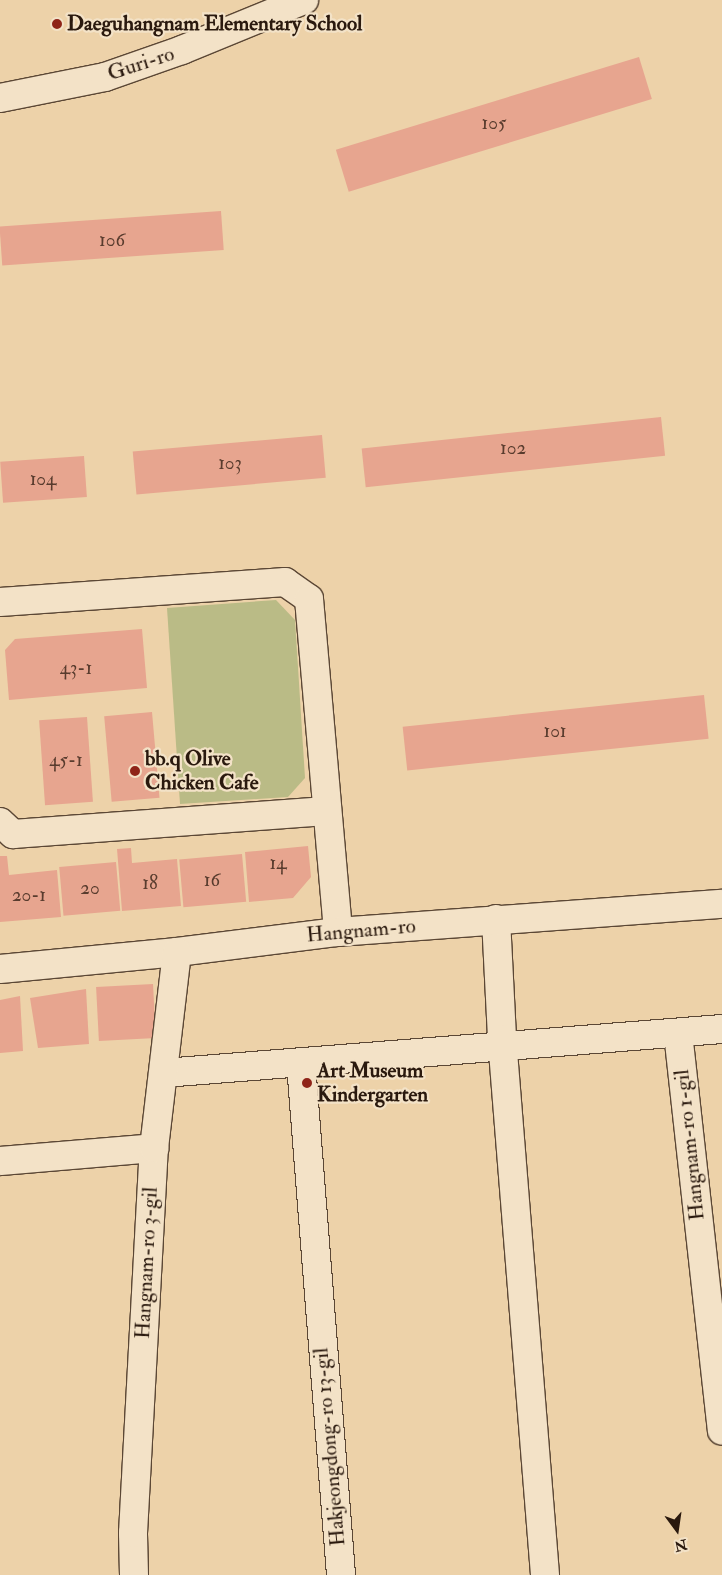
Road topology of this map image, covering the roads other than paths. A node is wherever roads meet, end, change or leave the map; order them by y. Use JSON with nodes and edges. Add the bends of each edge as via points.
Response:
{"nodes":[{"id":1,"x":304,"y":0,"type":"edge"},
{"id":2,"x":0,"y":98,"type":"edge"},
{"id":3,"x":0,"y":602,"type":"edge"},
{"id":4,"x":326,"y":811,"type":"junction"},
{"id":5,"x":0,"y":822,"type":"edge"},
{"id":6,"x":722,"y":904,"type":"edge"},
{"id":7,"x":496,"y":919,"type":"junction"},
{"id":8,"x":338,"y":932,"type":"junction"},
{"id":9,"x":176,"y":952,"type":"junction"},
{"id":10,"x":0,"y":969,"type":"edge"},
{"id":11,"x":722,"y":1029,"type":"edge"},
{"id":12,"x":678,"y":1033,"type":"junction"},
{"id":13,"x":503,"y":1048,"type":"junction"},
{"id":14,"x":301,"y":1064,"type":"junction"},
{"id":15,"x":164,"y":1073,"type":"junction"},
{"id":16,"x":154,"y":1148,"type":"junction"},
{"id":17,"x":0,"y":1162,"type":"edge"},
{"id":18,"x":722,"y":1431,"type":"edge"},
{"id":19,"x":134,"y":1575,"type":"edge"},
{"id":20,"x":341,"y":1575,"type":"edge"},
{"id":21,"x":545,"y":1575,"type":"edge"}],
"edges":[{"from":1,"to":2,"type":"street","name":"Guri-ro","via":[[182,50],[105,77]]},
{"from":3,"to":4,"type":"street","via":[[285,582],[309,599]]},
{"from":4,"to":5,"type":"street","via":[[14,834]]},
{"from":4,"to":8,"type":"street"},
{"from":6,"to":7,"type":"street","name":"Hangnam-ro"},
{"from":7,"to":8,"type":"street","name":"Hangnam-ro"},
{"from":7,"to":13,"type":"street"},
{"from":8,"to":9,"type":"street","name":"Hangnam-ro"},
{"from":9,"to":10,"type":"street","name":"Hangnam-ro"},
{"from":9,"to":15,"type":"street","name":"Hangnam-ro 3-gil"},
{"from":11,"to":12,"type":"street"},
{"from":12,"to":13,"type":"street"},
{"from":12,"to":18,"type":"street","name":"Hangnam-ro 1-gil"},
{"from":13,"to":14,"type":"street"},
{"from":13,"to":21,"type":"street"},
{"from":14,"to":15,"type":"street"},
{"from":14,"to":20,"type":"street","name":"Hakjeongdong-ro 13-gil"},
{"from":15,"to":16,"type":"street","name":"Hangnam-ro 3-gil"},
{"from":16,"to":17,"type":"street"},
{"from":16,"to":19,"type":"street","name":"Hangnam-ro 3-gil","via":[[132,1533]]}]}
